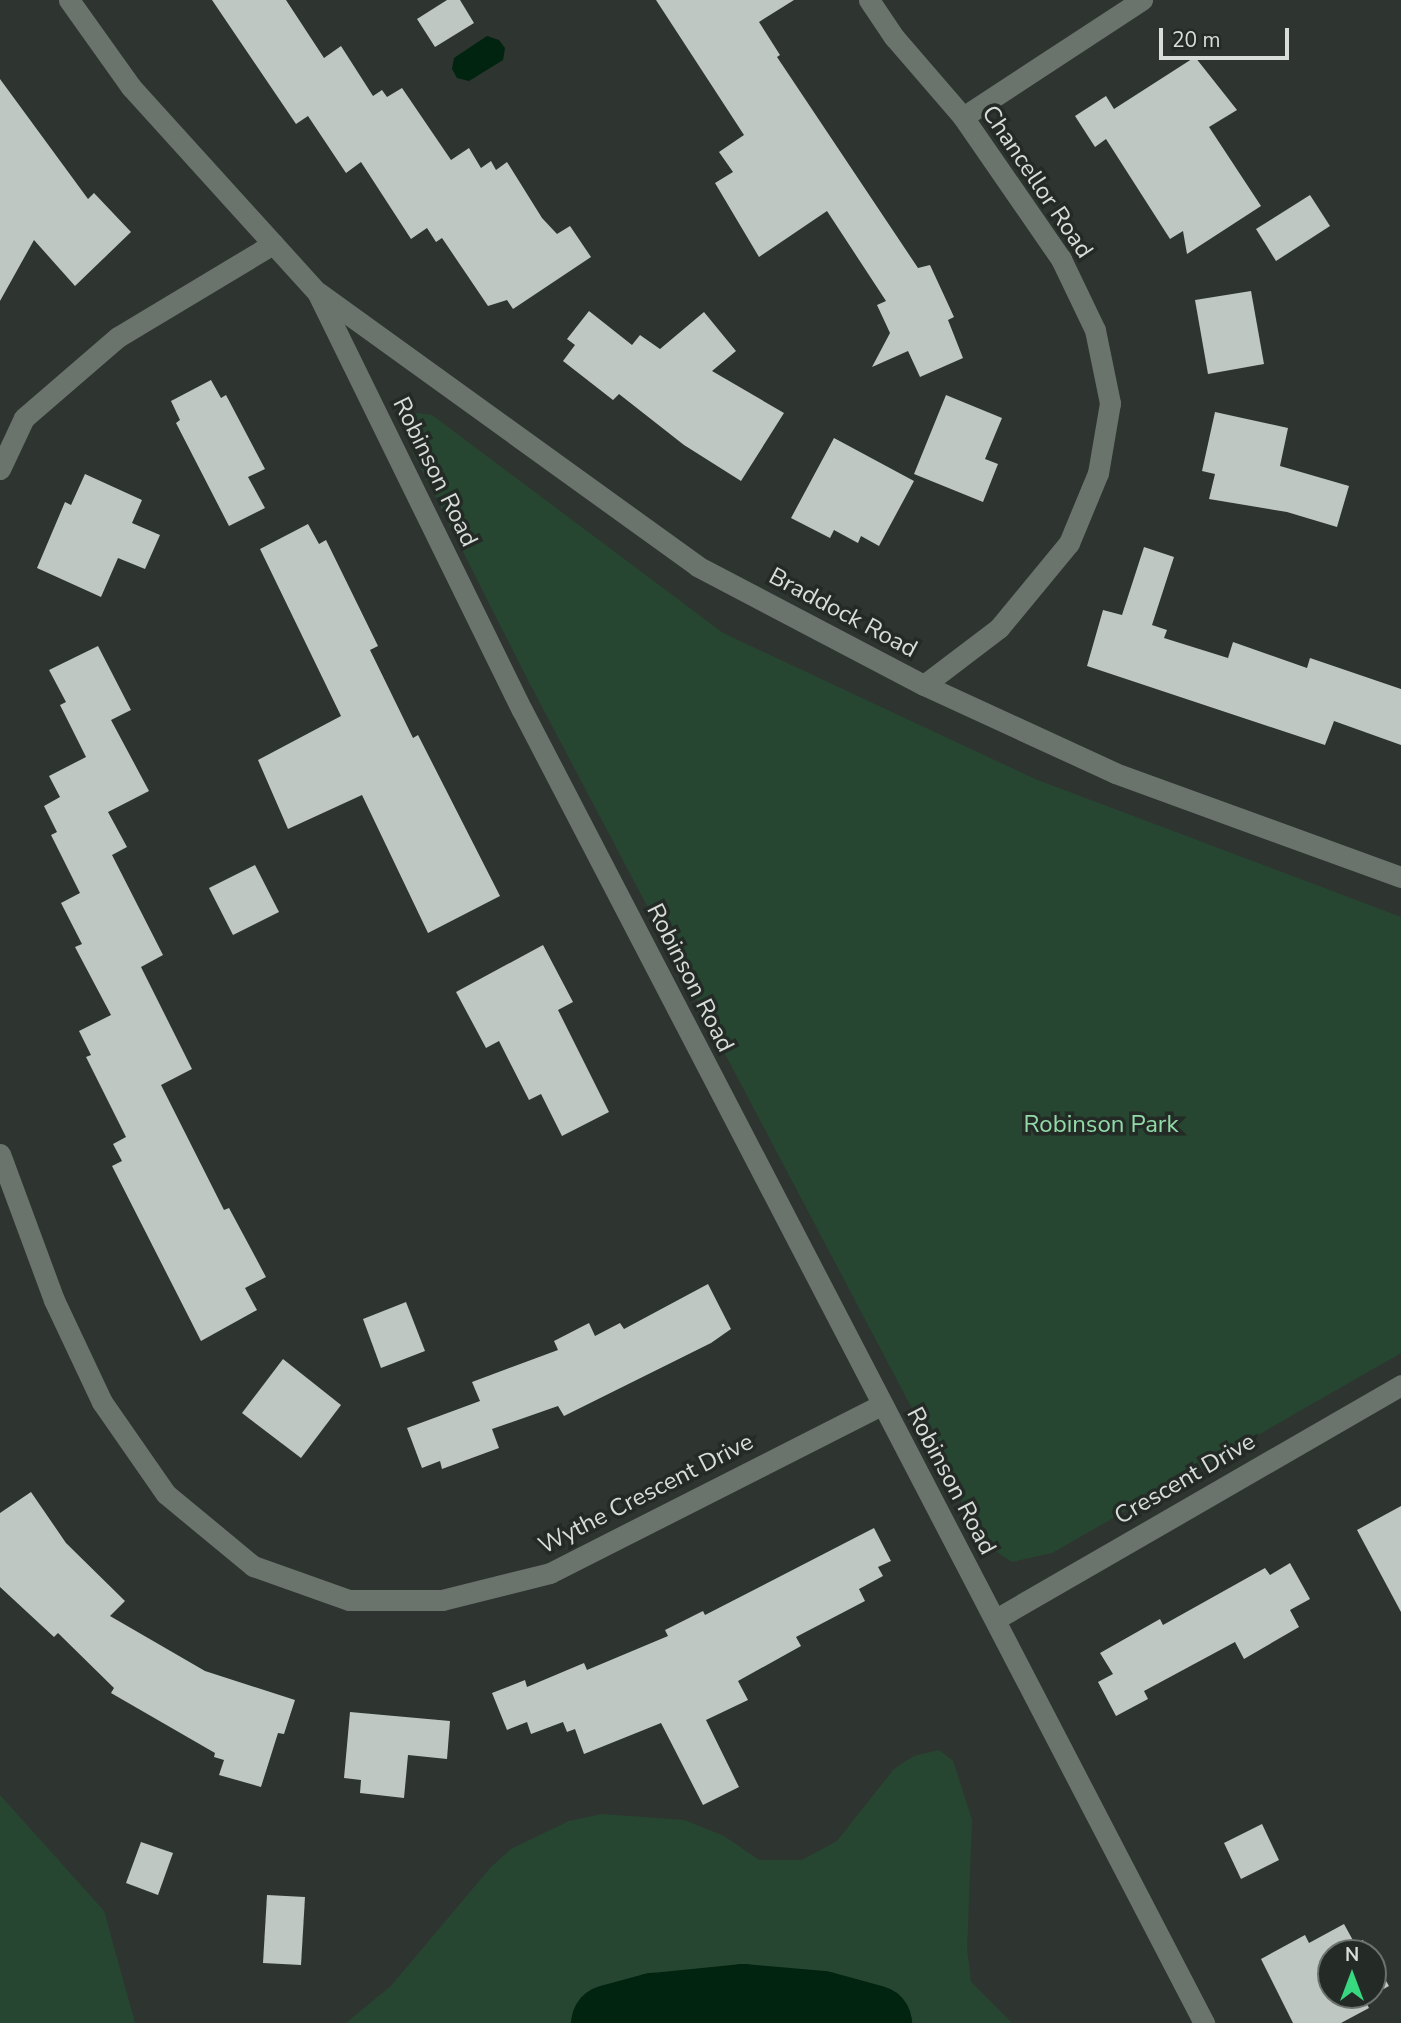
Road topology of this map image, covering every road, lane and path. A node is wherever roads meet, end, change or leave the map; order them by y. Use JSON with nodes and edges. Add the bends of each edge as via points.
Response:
{"nodes":[{"id":1,"x":69,"y":0,"type":"edge"},
{"id":2,"x":869,"y":0,"type":"edge"},
{"id":3,"x":1142,"y":0,"type":"edge"},
{"id":4,"x":963,"y":117,"type":"junction"},
{"id":5,"x":273,"y":244,"type":"junction"},
{"id":6,"x":317,"y":292,"type":"junction"},
{"id":7,"x":0,"y":470,"type":"edge"},
{"id":8,"x":924,"y":685,"type":"junction"},
{"id":9,"x":1401,"y":877,"type":"edge"},
{"id":10,"x":0,"y":1154,"type":"edge"},
{"id":11,"x":1401,"y":1385,"type":"edge"},
{"id":12,"x":881,"y":1405,"type":"junction"},
{"id":13,"x":996,"y":1619,"type":"junction"},
{"id":14,"x":1204,"y":2023,"type":"edge"}],
"edges":[{"from":1,"to":5,"type":"street","name":"Robinson Road","via":[[131,87]]},
{"from":2,"to":4,"type":"street","name":"Chancellor Road","via":[[894,37]]},
{"from":3,"to":4,"type":"street"},
{"from":4,"to":8,"type":"street","name":"Chancellor Road","via":[[1061,259],[1095,330],[1110,403],[1098,473],[1069,543],[999,628]]},
{"from":5,"to":6,"type":"street","name":"Robinson Road"},
{"from":5,"to":7,"type":"street","via":[[118,337],[24,418]]},
{"from":6,"to":8,"type":"street","name":"Braddock Road","via":[[698,566]]},
{"from":6,"to":12,"type":"street","name":"Robinson Road","via":[[522,710]]},
{"from":8,"to":9,"type":"street","name":"Braddock Road","via":[[1115,774]]},
{"from":10,"to":12,"type":"street","name":"Wythe Crescent Drive","via":[[54,1300],[102,1402],[166,1494],[253,1566],[349,1600],[442,1600],[550,1573]]},
{"from":11,"to":13,"type":"street","name":"Crescent Drive"},
{"from":12,"to":13,"type":"street","name":"Robinson Road"},
{"from":13,"to":14,"type":"street","name":"Robinson Road"}]}
